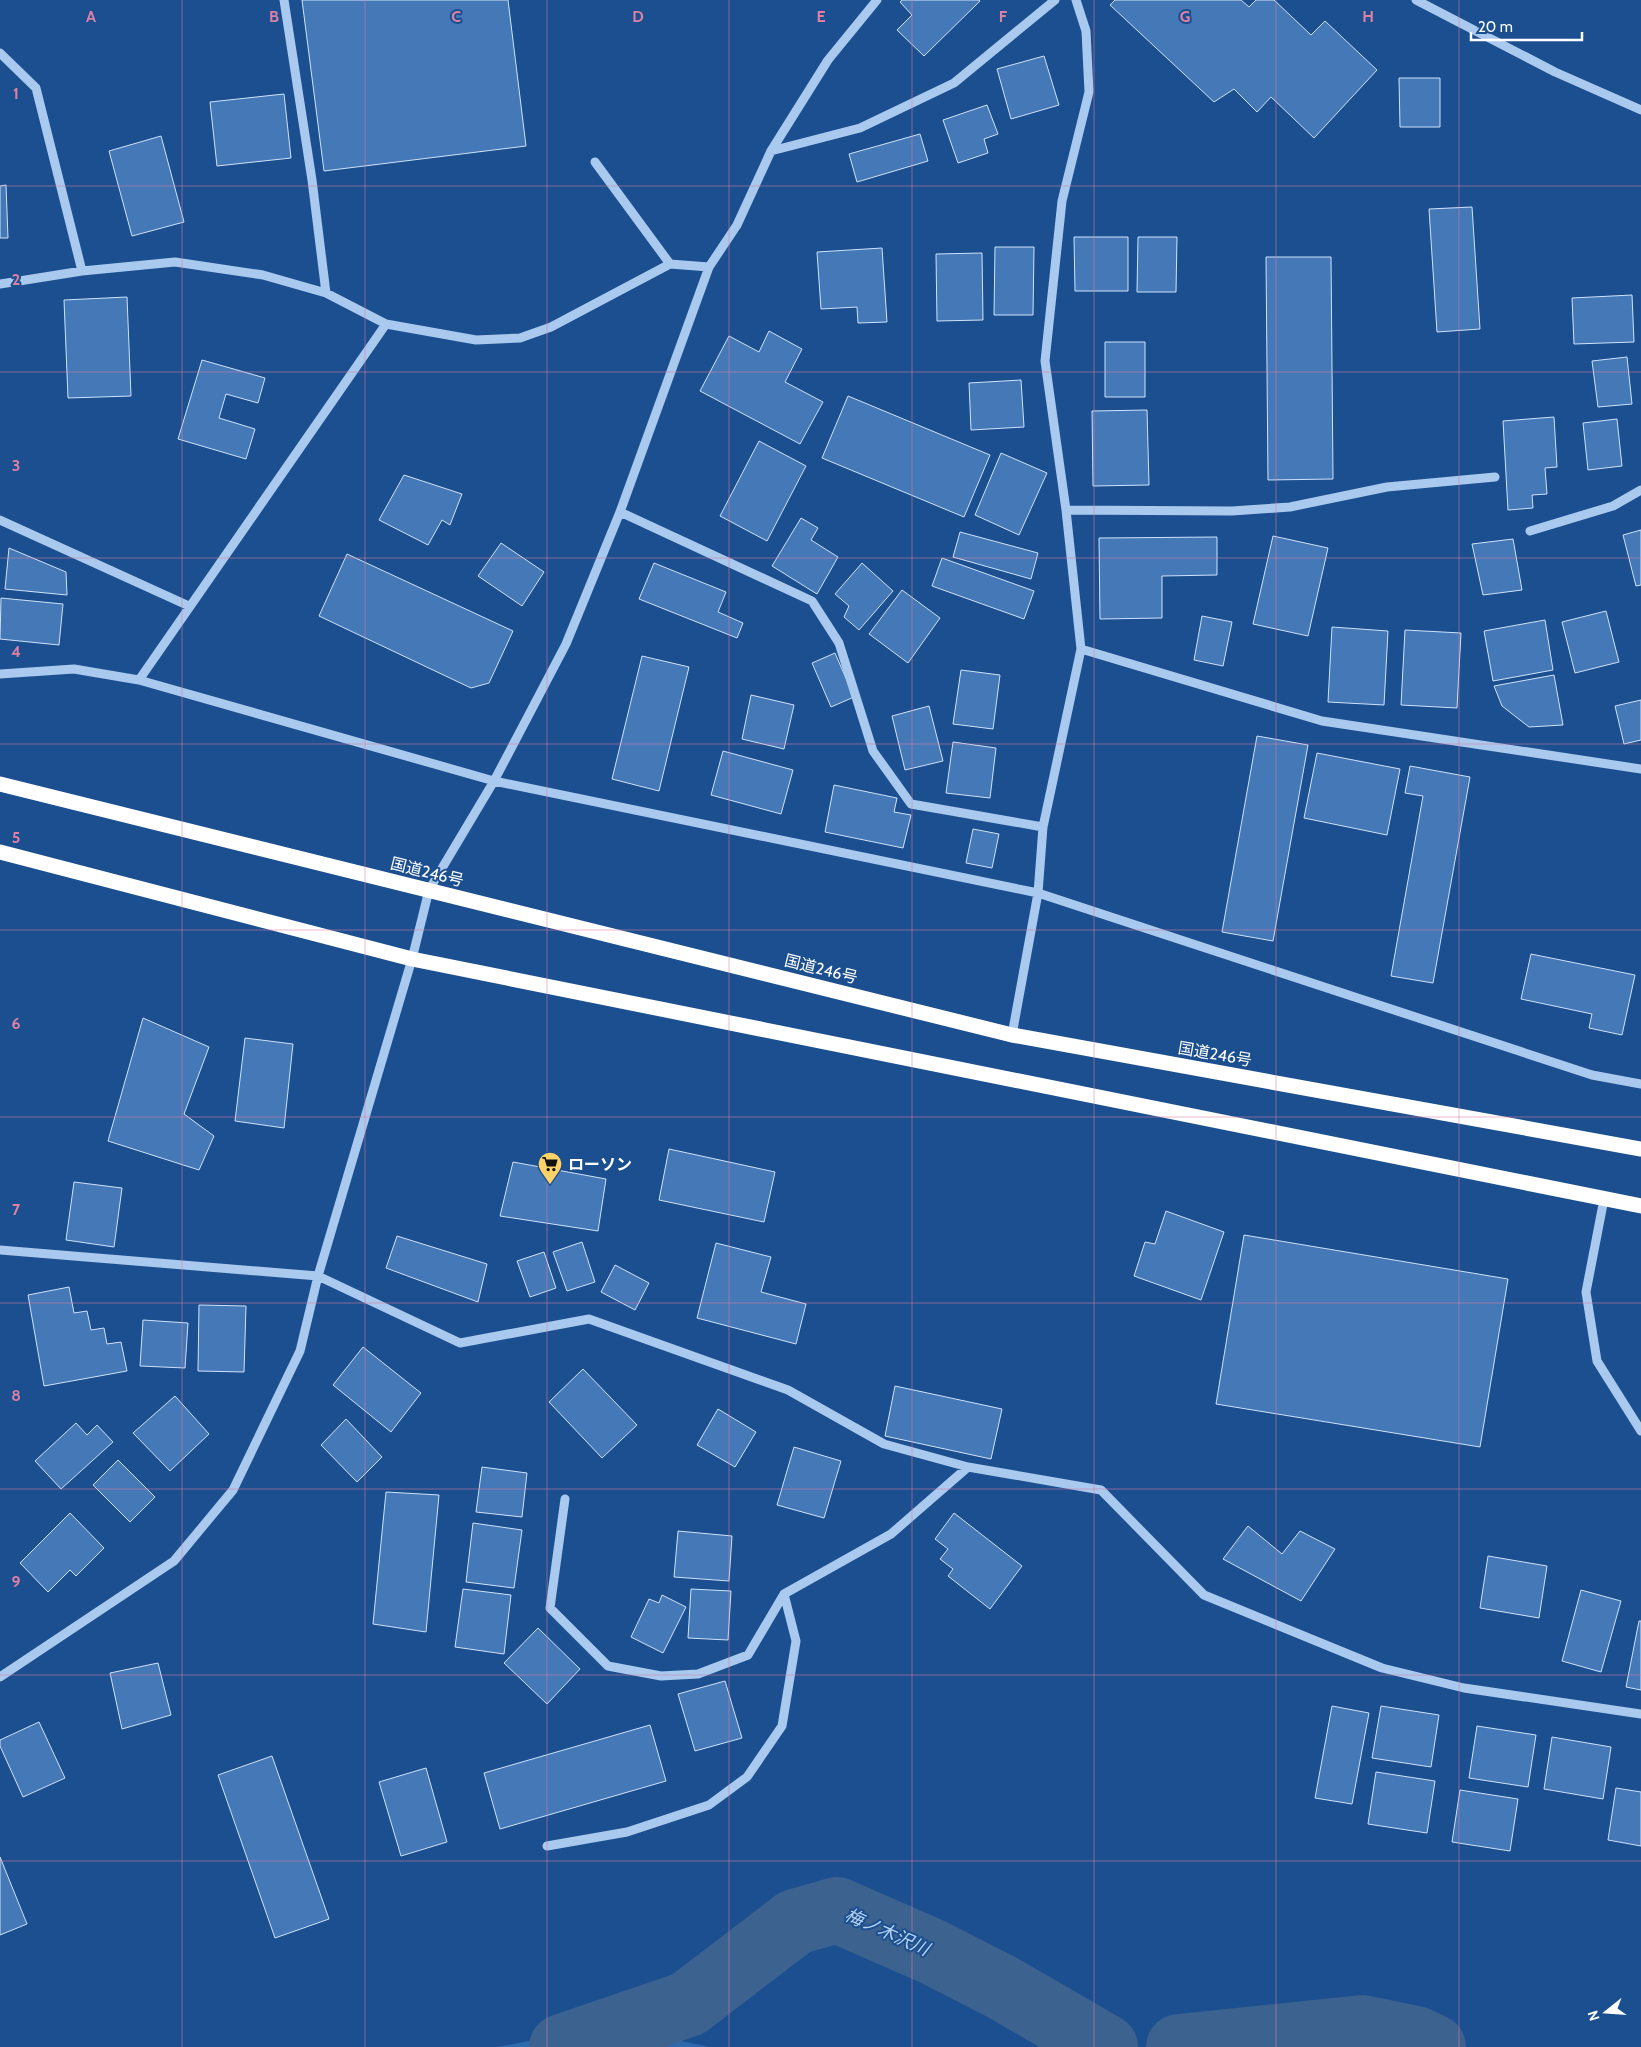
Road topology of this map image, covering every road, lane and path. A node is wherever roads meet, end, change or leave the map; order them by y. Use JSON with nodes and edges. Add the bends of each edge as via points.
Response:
{"nodes":[{"id":1,"x":284,"y":0,"type":"edge"},
{"id":2,"x":877,"y":0,"type":"edge"},
{"id":3,"x":1055,"y":0,"type":"edge"},
{"id":4,"x":1076,"y":0,"type":"edge"},
{"id":5,"x":1416,"y":0,"type":"edge"},
{"id":6,"x":0,"y":53,"type":"edge"},
{"id":7,"x":1641,"y":110,"type":"edge"},
{"id":8,"x":771,"y":151,"type":"junction"},
{"id":9,"x":595,"y":162,"type":"dead end"},
{"id":10,"x":670,"y":264,"type":"junction"},
{"id":11,"x":709,"y":267,"type":"junction"},
{"id":12,"x":82,"y":271,"type":"junction"},
{"id":13,"x":0,"y":284,"type":"edge"},
{"id":14,"x":326,"y":293,"type":"junction"},
{"id":15,"x":386,"y":324,"type":"junction"},
{"id":16,"x":1494,"y":477,"type":"dead end"},
{"id":17,"x":1641,"y":490,"type":"edge"},
{"id":18,"x":1066,"y":510,"type":"junction"},
{"id":19,"x":620,"y":512,"type":"junction"},
{"id":20,"x":0,"y":520,"type":"edge"},
{"id":21,"x":1530,"y":531,"type":"dead end"},
{"id":22,"x":190,"y":606,"type":"junction"},
{"id":23,"x":1080,"y":649,"type":"junction"},
{"id":24,"x":0,"y":674,"type":"edge"},
{"id":25,"x":139,"y":680,"type":"junction"},
{"id":26,"x":1641,"y":769,"type":"edge"},
{"id":27,"x":494,"y":782,"type":"junction"},
{"id":28,"x":0,"y":784,"type":"edge"},
{"id":29,"x":1043,"y":828,"type":"junction"},
{"id":30,"x":0,"y":852,"type":"edge"},
{"id":31,"x":429,"y":890,"type":"junction"},
{"id":32,"x":1038,"y":893,"type":"junction"},
{"id":33,"x":412,"y":959,"type":"junction"},
{"id":34,"x":1012,"y":1035,"type":"junction"},
{"id":35,"x":1641,"y":1084,"type":"edge"},
{"id":36,"x":1641,"y":1149,"type":"edge"},
{"id":37,"x":1604,"y":1199,"type":"junction"},
{"id":38,"x":1641,"y":1206,"type":"edge"},
{"id":39,"x":0,"y":1250,"type":"edge"},
{"id":40,"x":318,"y":1276,"type":"junction"},
{"id":41,"x":1641,"y":1431,"type":"edge"},
{"id":42,"x":968,"y":1467,"type":"junction"},
{"id":43,"x":564,"y":1499,"type":"dead end"},
{"id":44,"x":784,"y":1594,"type":"junction"},
{"id":45,"x":0,"y":1663,"type":"edge"},
{"id":46,"x":8,"y":1670,"type":"junction"},
{"id":47,"x":0,"y":1677,"type":"edge"},
{"id":48,"x":1641,"y":1714,"type":"edge"},
{"id":49,"x":547,"y":1846,"type":"dead end"}],
"edges":[{"from":1,"to":14,"type":"street"},
{"from":2,"to":8,"type":"street","via":[[828,60]]},
{"from":3,"to":8,"type":"street","via":[[954,83],[860,128]]},
{"from":4,"to":18,"type":"street","via":[[1086,31],[1089,92],[1062,201],[1045,361]]},
{"from":5,"to":7,"type":"street","via":[[1555,72]]},
{"from":6,"to":12,"type":"street","via":[[36,88]]},
{"from":8,"to":11,"type":"street","via":[[737,225]]},
{"from":9,"to":10,"type":"street"},
{"from":10,"to":11,"type":"street"},
{"from":10,"to":15,"type":"street","via":[[551,326],[520,338],[476,340]]},
{"from":11,"to":19,"type":"street"},
{"from":12,"to":13,"type":"street"},
{"from":12,"to":14,"type":"street","via":[[175,262],[263,275]]},
{"from":14,"to":15,"type":"street"},
{"from":15,"to":22,"type":"street"},
{"from":16,"to":18,"type":"street","via":[[1386,487],[1290,507],[1232,511]]},
{"from":17,"to":21,"type":"street","via":[[1613,506]]},
{"from":18,"to":23,"type":"street"},
{"from":19,"to":27,"type":"street","via":[[566,644]]},
{"from":19,"to":29,"type":"street","via":[[812,601],[839,642],[873,751],[911,804]]},
{"from":20,"to":22,"type":"street"},
{"from":22,"to":25,"type":"street"},
{"from":23,"to":26,"type":"street","via":[[1322,720]]},
{"from":23,"to":29,"type":"street"},
{"from":24,"to":25,"type":"street","via":[[74,669]]},
{"from":25,"to":27,"type":"street"},
{"from":27,"to":31,"type":"street"},
{"from":27,"to":32,"type":"street"},
{"from":28,"to":31,"type":"highway","name":"国道246号"},
{"from":29,"to":32,"type":"street"},
{"from":30,"to":33,"type":"highway"},
{"from":31,"to":33,"type":"street"},
{"from":31,"to":34,"type":"highway","name":"国道246号"},
{"from":32,"to":34,"type":"street"},
{"from":32,"to":35,"type":"street","via":[[1592,1075]]},
{"from":33,"to":37,"type":"highway"},
{"from":33,"to":40,"type":"street"},
{"from":34,"to":36,"type":"highway","name":"国道246号"},
{"from":37,"to":38,"type":"highway"},
{"from":37,"to":41,"type":"street","via":[[1586,1292],[1597,1361]]},
{"from":39,"to":40,"type":"street"},
{"from":40,"to":42,"type":"street","via":[[460,1344],[588,1319],[788,1390],[884,1444]]},
{"from":40,"to":46,"type":"street","via":[[300,1351],[233,1490],[174,1562]]},
{"from":42,"to":44,"type":"street","via":[[891,1534]]},
{"from":42,"to":48,"type":"street","via":[[1101,1490],[1204,1595],[1382,1668],[1464,1688]]},
{"from":43,"to":44,"type":"street","via":[[550,1608],[608,1666],[661,1676],[698,1674],[748,1656]]},
{"from":44,"to":49,"type":"street","via":[[796,1641],[782,1726],[746,1777],[709,1805],[627,1832]]},
{"from":45,"to":46,"type":"street"},
{"from":46,"to":47,"type":"street"}]}
